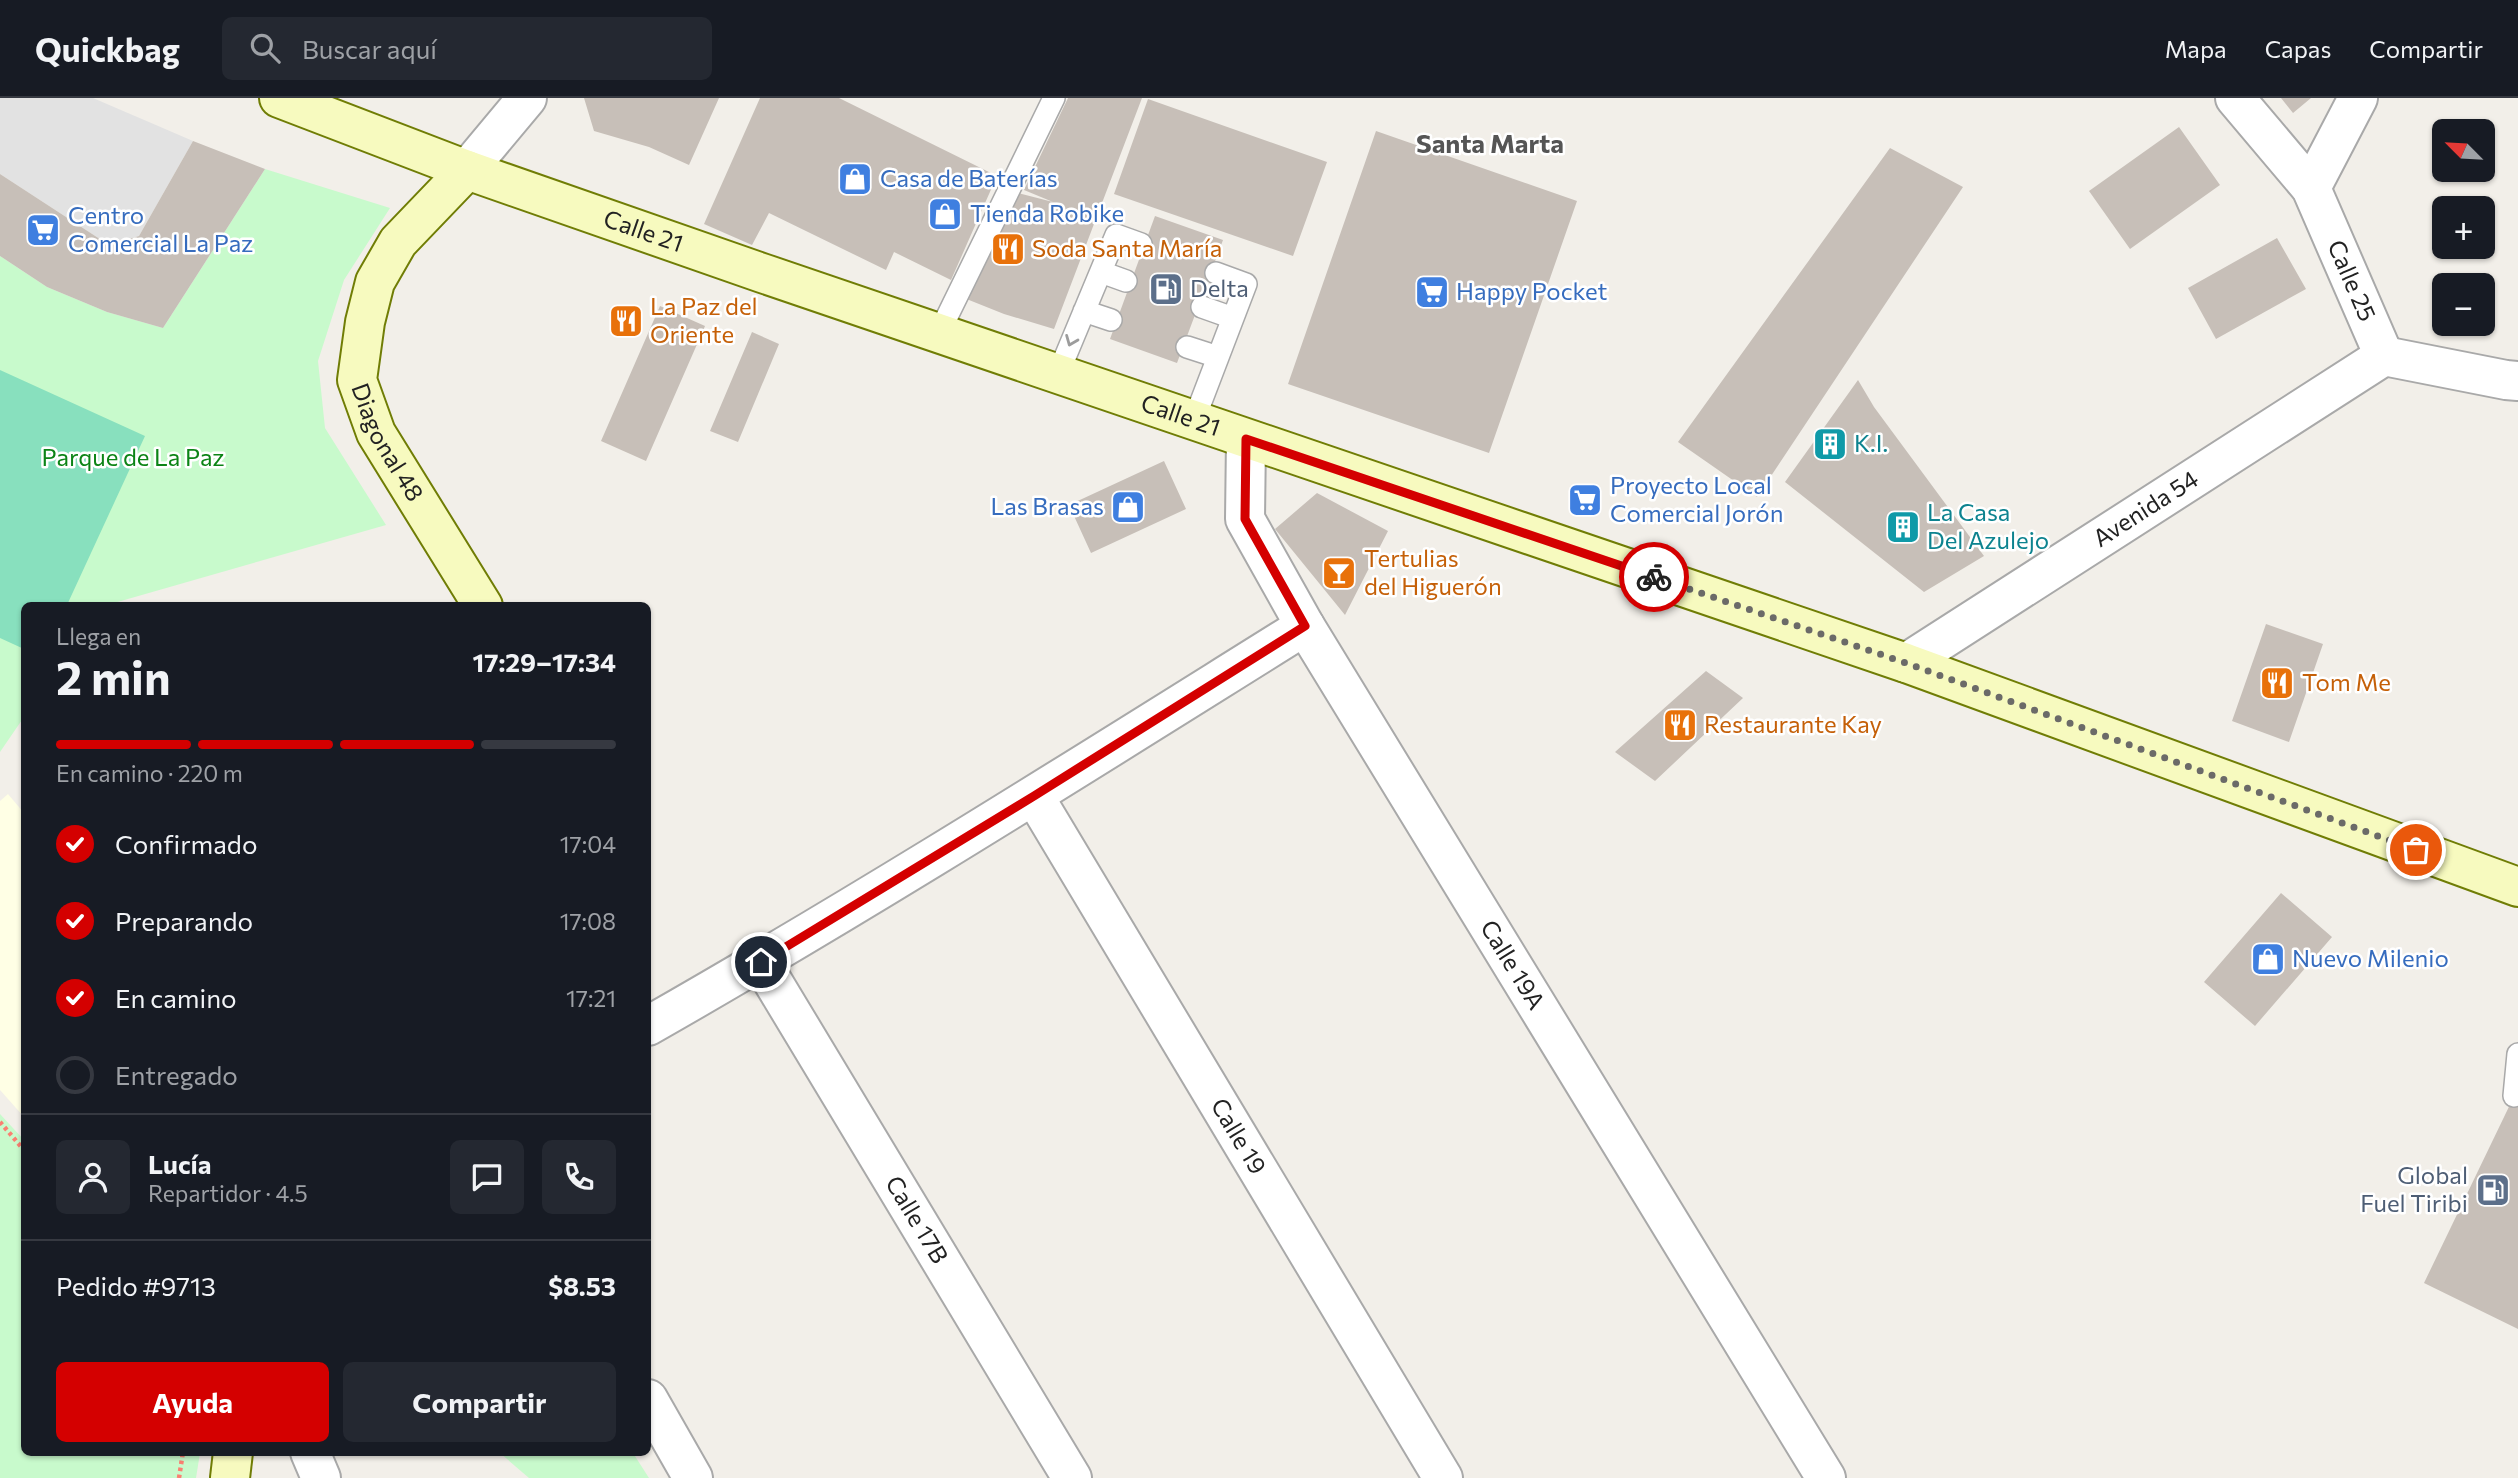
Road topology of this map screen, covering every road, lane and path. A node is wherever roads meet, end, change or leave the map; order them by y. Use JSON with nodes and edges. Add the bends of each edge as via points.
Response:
{"nodes":[{"id":1,"x":279,"y":98,"type":"edge"},
{"id":2,"x":527,"y":98,"type":"edge"},
{"id":3,"x":1054,"y":98,"type":"edge"},
{"id":4,"x":2235,"y":98,"type":"edge"},
{"id":5,"x":2358,"y":98,"type":"edge"},
{"id":6,"x":467,"y":170,"type":"junction"},
{"id":7,"x":2311,"y":188,"type":"junction"},
{"id":8,"x":1141,"y":244,"type":"dead end"},
{"id":9,"x":1101,"y":272,"type":"junction"},
{"id":10,"x":1216,"y":273,"type":"dead end"},
{"id":11,"x":1126,"y":281,"type":"dead end"},
{"id":12,"x":1202,"y":307,"type":"dead end"},
{"id":13,"x":1084,"y":310,"type":"junction"},
{"id":14,"x":1233,"y":318,"type":"junction"},
{"id":15,"x":1111,"y":320,"type":"dead end"},
{"id":16,"x":939,"y":333,"type":"junction"},
{"id":17,"x":1187,"y":347,"type":"dead end"},
{"id":18,"x":2384,"y":356,"type":"junction"},
{"id":19,"x":1218,"y":357,"type":"junction"},
{"id":20,"x":1058,"y":374,"type":"junction"},
{"id":21,"x":2518,"y":381,"type":"edge"},
{"id":22,"x":1194,"y":420,"type":"junction"},
{"id":23,"x":1246,"y":439,"type":"junction"},
{"id":24,"x":482,"y":602,"type":"edge"},
{"id":25,"x":1305,"y":626,"type":"junction"},
{"id":26,"x":1906,"y":663,"type":"junction"},
{"id":27,"x":1034,"y":796,"type":"junction"},
{"id":28,"x":2518,"y":887,"type":"edge"},
{"id":29,"x":761,"y":962,"type":"junction"},
{"id":30,"x":651,"y":1024,"type":"edge"},
{"id":31,"x":2518,"y":1054,"type":"edge"},
{"id":32,"x":2514,"y":1096,"type":"dead end"},
{"id":33,"x":0,"y":1122,"type":"edge"},
{"id":34,"x":21,"y":1146,"type":"edge"},
{"id":35,"x":651,"y":1404,"type":"edge"},
{"id":36,"x":182,"y":1456,"type":"edge"},
{"id":37,"x":233,"y":1456,"type":"edge"},
{"id":38,"x":312,"y":1456,"type":"edge"},
{"id":39,"x":1820,"y":1476,"type":"edge"},
{"id":40,"x":179,"y":1478,"type":"edge"},
{"id":41,"x":230,"y":1478,"type":"edge"},
{"id":42,"x":321,"y":1478,"type":"edge"},
{"id":43,"x":693,"y":1478,"type":"edge"},
{"id":44,"x":1072,"y":1478,"type":"edge"},
{"id":45,"x":1443,"y":1478,"type":"edge"}],
"edges":[{"from":1,"to":6,"type":"main road","name":"Calle 21"},
{"from":2,"to":6,"type":"street"},
{"from":3,"to":16,"type":"lane"},
{"from":4,"to":7,"type":"street","name":"Calle 25"},
{"from":5,"to":7,"type":"street"},
{"from":6,"to":16,"type":"main road","name":"Calle 21"},
{"from":6,"to":24,"type":"main road","name":"Diagonal 48","via":[[398,242],[375,282],[357,380],[376,433]]},
{"from":7,"to":18,"type":"street","name":"Calle 25"},
{"from":8,"to":9,"type":"lane","via":[[1116,235]]},
{"from":9,"to":11,"type":"lane"},
{"from":9,"to":13,"type":"lane"},
{"from":10,"to":14,"type":"lane","via":[[1246,285]]},
{"from":12,"to":14,"type":"lane"},
{"from":13,"to":15,"type":"lane"},
{"from":13,"to":20,"type":"lane","one_way":true},
{"from":14,"to":19,"type":"lane"},
{"from":16,"to":20,"type":"main road","name":"Calle 21"},
{"from":17,"to":19,"type":"lane"},
{"from":18,"to":21,"type":"street"},
{"from":18,"to":26,"type":"street","name":"Avenida 54"},
{"from":19,"to":22,"type":"lane"},
{"from":20,"to":22,"type":"main road","name":"Calle 21"},
{"from":22,"to":23,"type":"main road","name":"Calle 21"},
{"from":23,"to":25,"type":"street","name":"Calle 19A","via":[[1245,519]]},
{"from":23,"to":26,"type":"main road","name":"Calle 21"},
{"from":25,"to":27,"type":"street"},
{"from":25,"to":39,"type":"street","name":"Calle 19A"},
{"from":26,"to":28,"type":"main road","name":"Calle 21"},
{"from":27,"to":29,"type":"street"},
{"from":27,"to":45,"type":"street","name":"Calle 19"},
{"from":29,"to":30,"type":"street"},
{"from":29,"to":44,"type":"street","name":"Calle 17B"},
{"from":31,"to":32,"type":"lane"},
{"from":33,"to":34,"type":"path"},
{"from":35,"to":43,"type":"street"},
{"from":36,"to":40,"type":"path"},
{"from":37,"to":41,"type":"main road"},
{"from":38,"to":42,"type":"street"}]}
